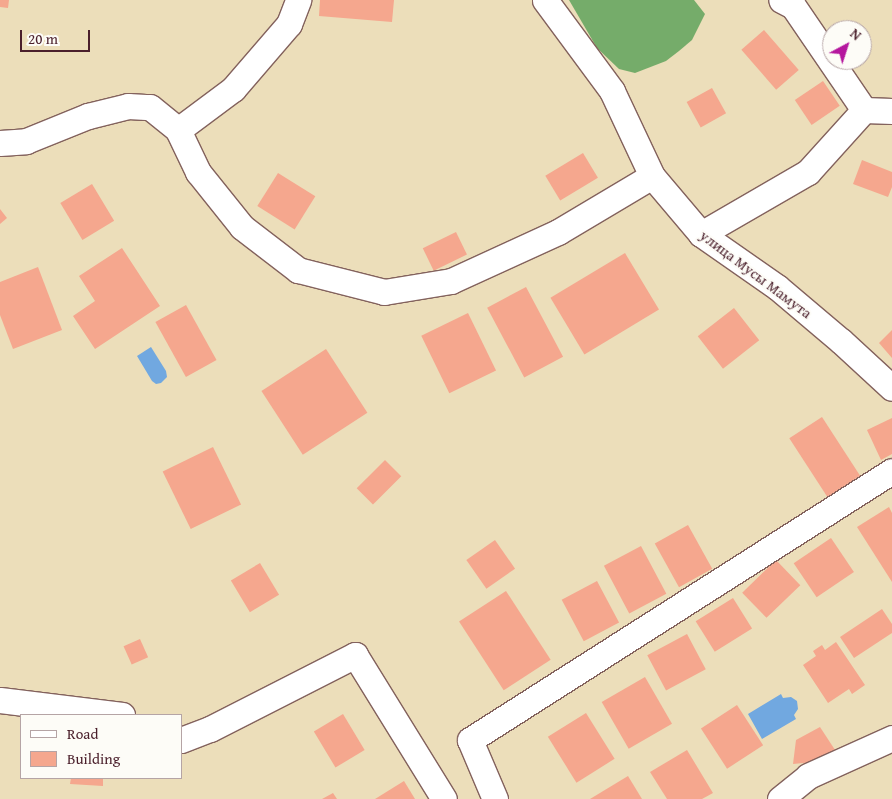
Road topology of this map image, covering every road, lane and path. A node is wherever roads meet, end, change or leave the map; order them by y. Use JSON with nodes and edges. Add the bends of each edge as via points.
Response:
{"nodes":[{"id":1,"x":298,"y":0,"type":"edge"},
{"id":2,"x":545,"y":0,"type":"edge"},
{"id":3,"x":781,"y":0,"type":"edge"},
{"id":4,"x":864,"y":110,"type":"junction"},
{"id":5,"x":892,"y":111,"type":"edge"},
{"id":6,"x":178,"y":130,"type":"junction"},
{"id":7,"x":0,"y":143,"type":"edge"},
{"id":8,"x":652,"y":176,"type":"junction"},
{"id":9,"x":701,"y":234,"type":"junction"},
{"id":10,"x":892,"y":388,"type":"edge"},
{"id":11,"x":892,"y":471,"type":"edge"},
{"id":12,"x":0,"y":700,"type":"edge"},
{"id":13,"x":114,"y":714,"type":"edge"},
{"id":14,"x":892,"y":738,"type":"edge"},
{"id":15,"x":182,"y":740,"type":"edge"},
{"id":16,"x":444,"y":799,"type":"edge"},
{"id":17,"x":495,"y":799,"type":"edge"},
{"id":18,"x":780,"y":799,"type":"edge"}],
"edges":[{"from":1,"to":6,"type":"street","via":[[289,24],[233,89]]},
{"from":2,"to":8,"type":"street","name":"улица Мусы Мамута","via":[[612,91]]},
{"from":3,"to":4,"type":"street","via":[[793,6]]},
{"from":4,"to":5,"type":"street"},
{"from":4,"to":9,"type":"street","via":[[808,172]]},
{"from":6,"to":7,"type":"street","via":[[150,107],[128,106],[88,116],[26,141]]},
{"from":6,"to":8,"type":"street","via":[[198,172],[242,227],[298,270],[384,292],[451,281],[558,232]]},
{"from":8,"to":9,"type":"street","name":"улица Мусы Мамута"},
{"from":9,"to":10,"type":"street","name":"улица Мусы Мамута","via":[[777,287]]},
{"from":11,"to":17,"type":"street","via":[[470,740]]},
{"from":12,"to":13,"type":"street"},
{"from":14,"to":18,"type":"street","via":[[808,776]]},
{"from":15,"to":16,"type":"street","via":[[210,729],[355,655]]}]}
